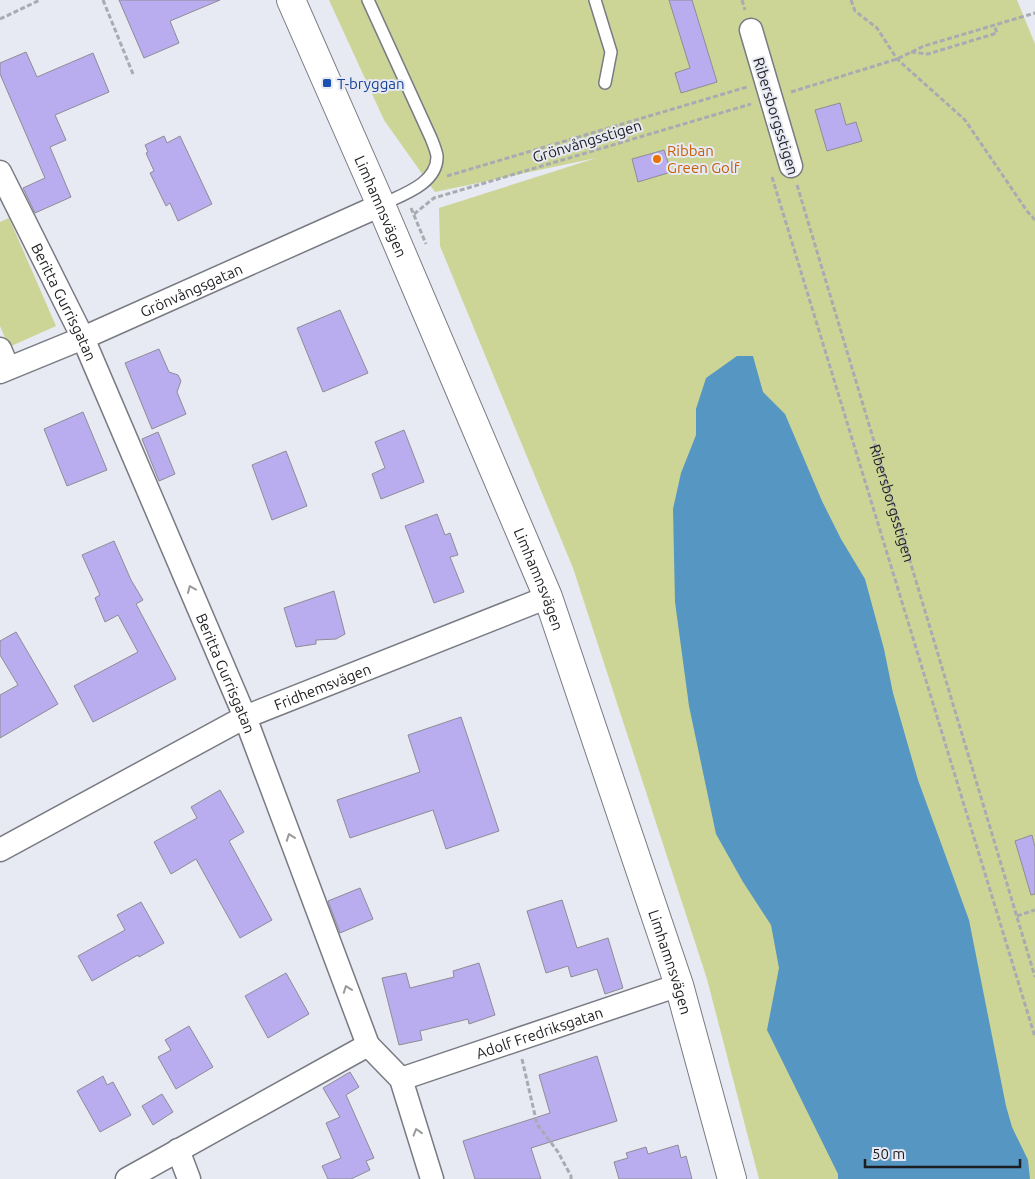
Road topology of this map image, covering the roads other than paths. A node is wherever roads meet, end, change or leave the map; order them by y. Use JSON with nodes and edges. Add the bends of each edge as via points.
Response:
{"nodes":[{"id":1,"x":291,"y":0,"type":"edge"},
{"id":2,"x":368,"y":0,"type":"edge"},
{"id":3,"x":595,"y":0,"type":"edge"},
{"id":4,"x":751,"y":30,"type":"dead end"},
{"id":5,"x":605,"y":82,"type":"dead end"},
{"id":6,"x":791,"y":166,"type":"road end"},
{"id":7,"x":0,"y":172,"type":"edge"},
{"id":8,"x":7,"y":205,"type":"edge"},
{"id":9,"x":381,"y":205,"type":"junction"},
{"id":10,"x":82,"y":338,"type":"junction"},
{"id":11,"x":3,"y":363,"type":"edge"},
{"id":12,"x":548,"y":597,"type":"junction"},
{"id":13,"x":245,"y":716,"type":"junction"},
{"id":14,"x":0,"y":850,"type":"edge"},
{"id":15,"x":679,"y":985,"type":"junction"},
{"id":16,"x":368,"y":1045,"type":"junction"},
{"id":17,"x":401,"y":1080,"type":"junction"},
{"id":18,"x":178,"y":1150,"type":"junction"},
{"id":19,"x":127,"y":1179,"type":"edge"},
{"id":20,"x":189,"y":1179,"type":"edge"},
{"id":21,"x":432,"y":1179,"type":"edge"},
{"id":22,"x":732,"y":1179,"type":"edge"}],
"edges":[{"from":1,"to":9,"type":"main road","name":"Limhamnsvägen"},
{"from":2,"to":9,"type":"lane","via":[[437,155],[435,169],[428,178]]},
{"from":3,"to":5,"type":"lane","via":[[611,52]]},
{"from":4,"to":6,"type":"street","name":"Ribersborgsstigen"},
{"from":7,"to":8,"type":"street","name":"Beritta Gurrisgatan"},
{"from":8,"to":10,"type":"street","name":"Beritta Gurrisgatan"},
{"from":9,"to":10,"type":"street","name":"Grönvångsgatan"},
{"from":9,"to":12,"type":"main road","name":"Limhamnsvägen"},
{"from":10,"to":11,"type":"street","name":"Grönvångsgatan"},
{"from":13,"to":10,"type":"street","name":"Beritta Gurrisgatan","one_way":true},
{"from":12,"to":13,"type":"street","name":"Fridhemsvägen"},
{"from":12,"to":15,"type":"main road","name":"Limhamnsvägen"},
{"from":13,"to":14,"type":"street","name":"Fridhemsvägen"},
{"from":16,"to":13,"type":"street","name":"Beritta Gurrisgatan","one_way":true},
{"from":15,"to":17,"type":"street","name":"Adolf Fredriksgatan"},
{"from":15,"to":22,"type":"main road","name":"Limhamnsvägen"},
{"from":16,"to":17,"type":"street","name":"Beritta Gurrisgatan"},
{"from":16,"to":18,"type":"street"},
{"from":21,"to":17,"type":"street","name":"Beritta Gurrisgatan","one_way":true},
{"from":18,"to":19,"type":"street"},
{"from":18,"to":20,"type":"street"}]}
